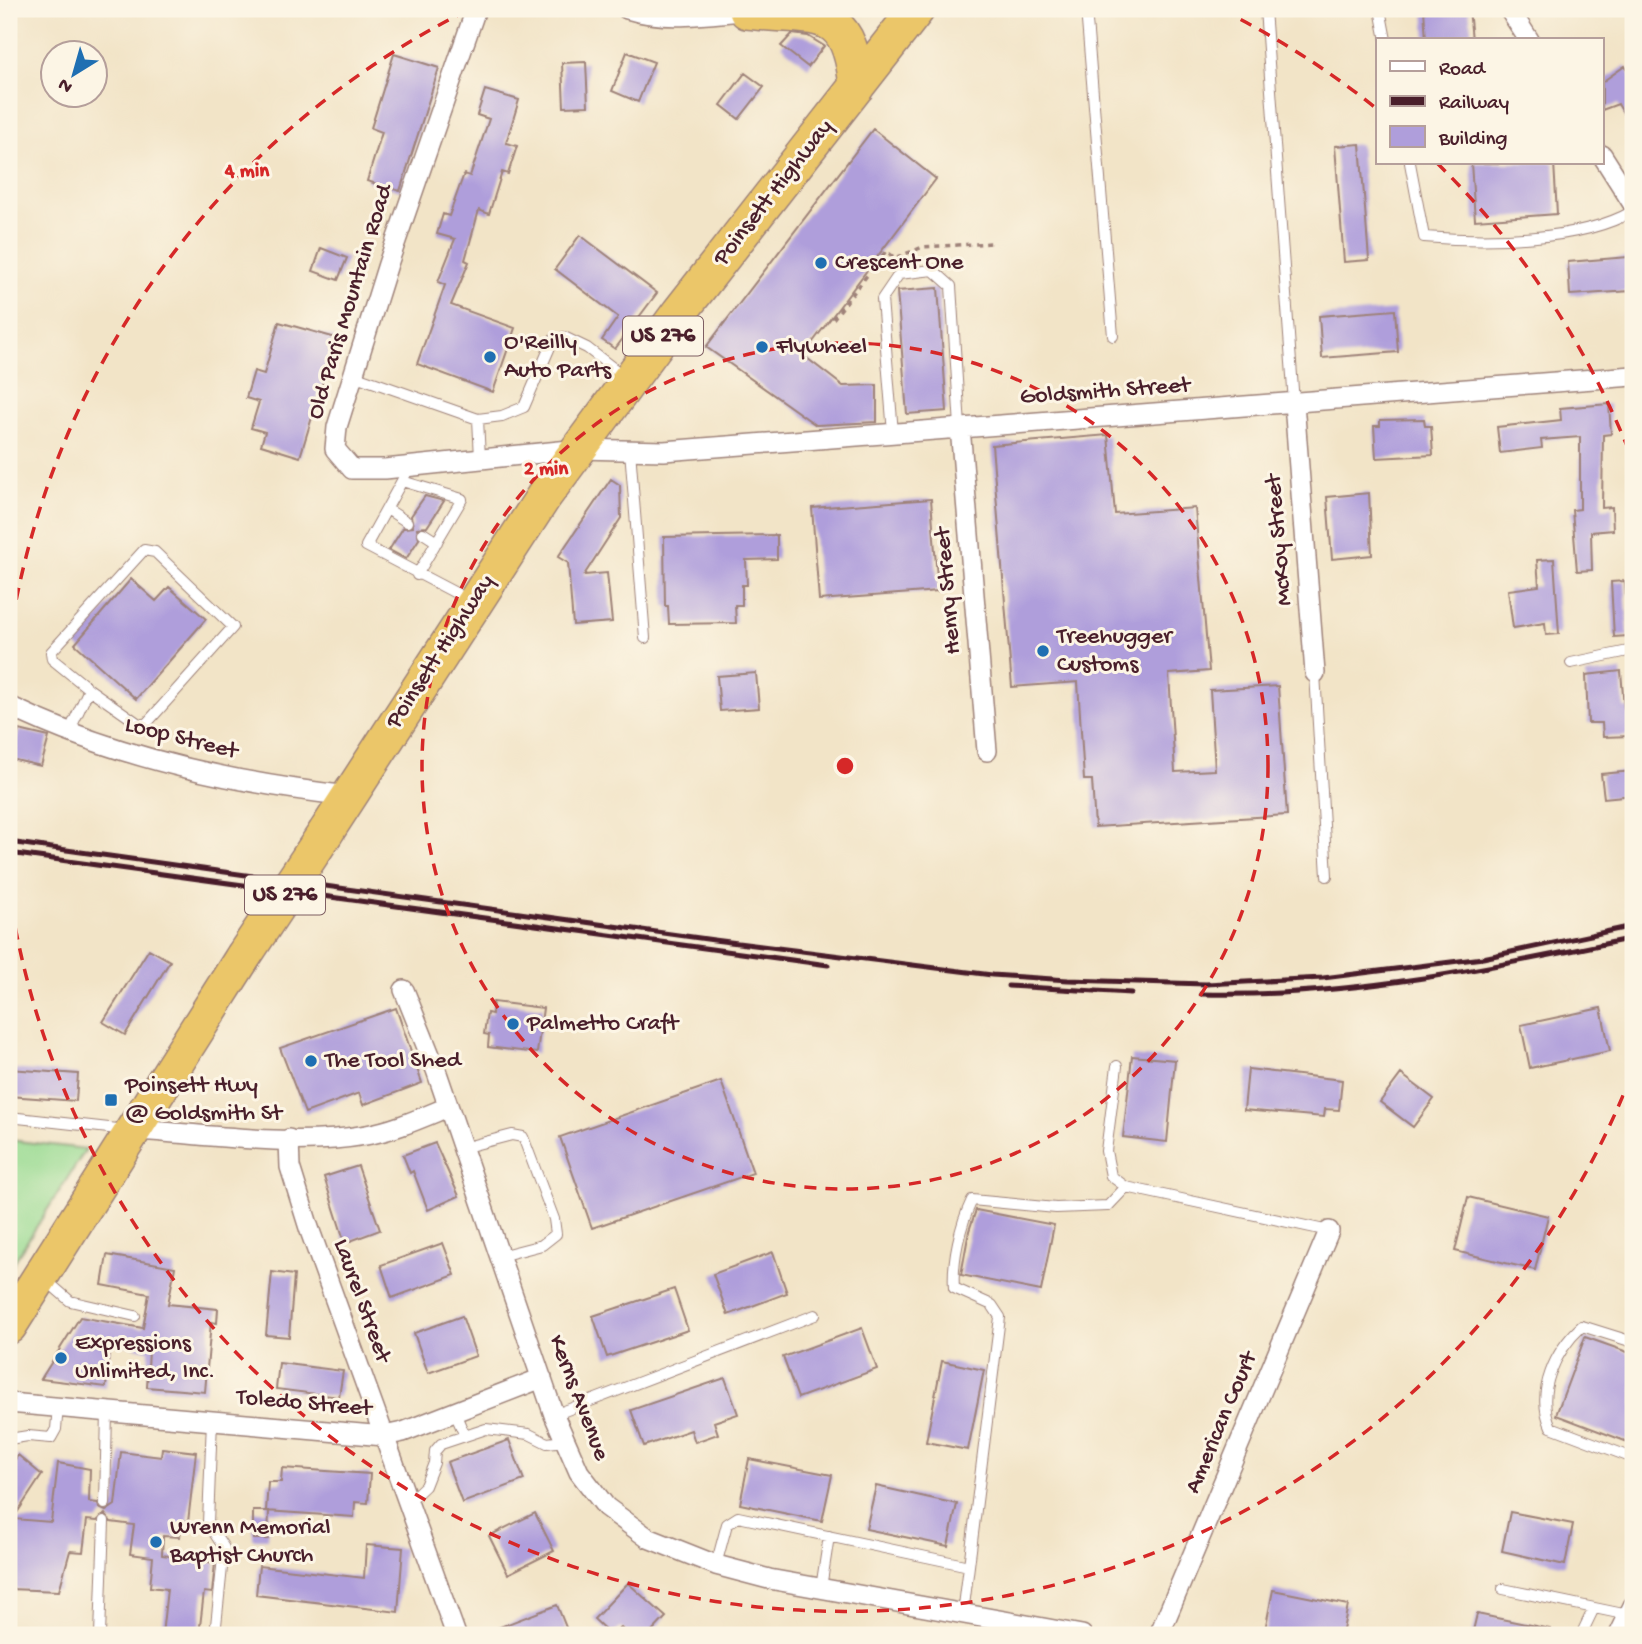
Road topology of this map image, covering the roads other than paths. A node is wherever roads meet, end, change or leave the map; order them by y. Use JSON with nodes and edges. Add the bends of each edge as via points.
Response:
{"nodes":[{"id":1,"x":475,"y":9,"type":"edge"},
{"id":2,"x":627,"y":9,"type":"edge"},
{"id":3,"x":918,"y":9,"type":"edge"},
{"id":4,"x":1086,"y":9,"type":"edge"},
{"id":5,"x":1265,"y":9,"type":"edge"},
{"id":6,"x":1380,"y":9,"type":"edge"},
{"id":7,"x":1509,"y":9,"type":"edge"},
{"id":8,"x":759,"y":10,"type":"edge"},
{"id":9,"x":1386,"y":38,"type":"edge"},
{"id":10,"x":1528,"y":38,"type":"edge"},
{"id":11,"x":857,"y":86,"type":"junction"},
{"id":12,"x":1604,"y":158,"type":"edge"},
{"id":13,"x":1410,"y":164,"type":"edge"},
{"id":14,"x":1633,"y":204,"type":"edge"},
{"id":15,"x":1633,"y":211,"type":"edge"},
{"id":16,"x":1113,"y":336,"type":"dead end"},
{"id":17,"x":353,"y":375,"type":"junction"},
{"id":18,"x":1633,"y":377,"type":"edge"},
{"id":19,"x":629,"y":380,"type":"junction"},
{"id":20,"x":1294,"y":403,"type":"junction"},
{"id":21,"x":478,"y":419,"type":"junction"},
{"id":22,"x":960,"y":427,"type":"junction"},
{"id":23,"x":893,"y":433,"type":"junction"},
{"id":24,"x":579,"y":449,"type":"junction"},
{"id":25,"x":630,"y":450,"type":"junction"},
{"id":26,"x":480,"y":458,"type":"junction"},
{"id":27,"x":406,"y":473,"type":"junction"},
{"id":28,"x":387,"y":509,"type":"junction"},
{"id":29,"x":407,"y":522,"type":"dead end"},
{"id":30,"x":423,"y":533,"type":"dead end"},
{"id":31,"x":437,"y":542,"type":"junction"},
{"id":32,"x":417,"y":575,"type":"junction"},
{"id":33,"x":472,"y":602,"type":"junction"},
{"id":34,"x":645,"y":638,"type":"dead end"},
{"id":35,"x":1633,"y":650,"type":"edge"},
{"id":36,"x":1571,"y":663,"type":"dead end"},
{"id":37,"x":1315,"y":673,"type":"joint"},
{"id":38,"x":89,"y":689,"type":"junction"},
{"id":39,"x":9,"y":706,"type":"edge"},
{"id":40,"x":69,"y":733,"type":"junction"},
{"id":41,"x":987,"y":751,"type":"dead end"},
{"id":42,"x":349,"y":796,"type":"junction"},
{"id":43,"x":1327,"y":876,"type":"dead end"},
{"id":44,"x":404,"y":990,"type":"dead end"},
{"id":45,"x":1117,"y":1066,"type":"dead end"},
{"id":46,"x":448,"y":1107,"type":"junction"},
{"id":47,"x":9,"y":1118,"type":"edge"},
{"id":48,"x":134,"y":1130,"type":"junction"},
{"id":49,"x":289,"y":1139,"type":"junction"},
{"id":50,"x":462,"y":1147,"type":"junction"},
{"id":51,"x":1126,"y":1187,"type":"junction"},
{"id":52,"x":1329,"y":1231,"type":"joint"},
{"id":53,"x":499,"y":1256,"type":"junction"},
{"id":54,"x":41,"y":1276,"type":"junction"},
{"id":55,"x":815,"y":1315,"type":"dead end"},
{"id":56,"x":135,"y":1316,"type":"dead end"},
{"id":57,"x":9,"y":1326,"type":"edge"},
{"id":58,"x":1633,"y":1342,"type":"edge"},
{"id":59,"x":542,"y":1378,"type":"junction"},
{"id":60,"x":9,"y":1403,"type":"edge"},
{"id":61,"x":58,"y":1407,"type":"junction"},
{"id":62,"x":107,"y":1411,"type":"junction"},
{"id":63,"x":455,"y":1413,"type":"junction"},
{"id":64,"x":554,"y":1415,"type":"junction"},
{"id":65,"x":212,"y":1420,"type":"junction"},
{"id":66,"x":384,"y":1436,"type":"junction"},
{"id":67,"x":465,"y":1436,"type":"junction"},
{"id":68,"x":9,"y":1439,"type":"edge"},
{"id":69,"x":565,"y":1441,"type":"junction"},
{"id":70,"x":1633,"y":1458,"type":"edge"},
{"id":71,"x":407,"y":1502,"type":"junction"},
{"id":72,"x":105,"y":1504,"type":"dead end"},
{"id":73,"x":104,"y":1521,"type":"dead end"},
{"id":74,"x":830,"y":1536,"type":"junction"},
{"id":75,"x":716,"y":1565,"type":"junction"},
{"id":76,"x":969,"y":1566,"type":"junction"},
{"id":77,"x":821,"y":1588,"type":"junction"},
{"id":78,"x":1503,"y":1589,"type":"dead end"},
{"id":79,"x":1594,"y":1608,"type":"junction"},
{"id":80,"x":1631,"y":1610,"type":"edge"},
{"id":81,"x":963,"y":1614,"type":"junction"},
{"id":82,"x":100,"y":1635,"type":"edge"},
{"id":83,"x":215,"y":1635,"type":"edge"},
{"id":84,"x":456,"y":1635,"type":"edge"},
{"id":85,"x":1082,"y":1635,"type":"edge"},
{"id":86,"x":1159,"y":1635,"type":"edge"},
{"id":87,"x":1581,"y":1635,"type":"edge"},
{"id":88,"x":1619,"y":1635,"type":"edge"}],
"edges":[{"from":1,"to":17,"type":"street","name":"Old Paris Mountain Road"},
{"from":2,"to":8,"type":"street","via":[[673,16]]},
{"from":3,"to":11,"type":"highway","name":"Poinsett Highway","number":"US 276"},
{"from":4,"to":16,"type":"lane"},
{"from":5,"to":20,"type":"lane"},
{"from":6,"to":9,"type":"lane"},
{"from":7,"to":10,"type":"street"},
{"from":8,"to":11,"type":"highway","via":[[823,19],[840,26],[854,55]]},
{"from":11,"to":19,"type":"highway","name":"Poinsett Highway","number":"US 276"},
{"from":12,"to":14,"type":"street"},
{"from":13,"to":15,"type":"lane","via":[[1424,237],[1571,232]]},
{"from":17,"to":21,"type":"lane"},
{"from":17,"to":27,"type":"street","name":"Old Paris Mountain Road","via":[[334,440],[339,457],[360,471]]},
{"from":18,"to":20,"type":"street","name":"Goldsmith Street"},
{"from":19,"to":21,"type":"lane","via":[[587,348],[564,337],[553,340],[524,407]]},
{"from":19,"to":24,"type":"highway","name":"Poinsett Highway","number":"US 276"},
{"from":20,"to":22,"type":"street","name":"Goldsmith Street"},
{"from":20,"to":37,"type":"street","name":"McKoy Street"},
{"from":21,"to":26,"type":"lane"},
{"from":22,"to":23,"type":"street","name":"Goldsmith Street"},
{"from":22,"to":23,"type":"lane","via":[[951,286],[933,270],[899,274],[882,299]]},
{"from":22,"to":41,"type":"street","name":"Henry Street"},
{"from":23,"to":25,"type":"street","name":"Goldsmith Street"},
{"from":24,"to":25,"type":"street","name":"Goldsmith Street"},
{"from":24,"to":26,"type":"street","name":"Old Paris Mountain Road"},
{"from":24,"to":33,"type":"highway","name":"Poinsett Highway","number":"US 276"},
{"from":25,"to":34,"type":"lane"},
{"from":26,"to":27,"type":"street","name":"Old Paris Mountain Road"},
{"from":27,"to":28,"type":"lane"},
{"from":27,"to":31,"type":"lane","via":[[463,499]]},
{"from":28,"to":29,"type":"lane"},
{"from":28,"to":32,"type":"lane","via":[[366,546]]},
{"from":30,"to":31,"type":"lane"},
{"from":31,"to":32,"type":"lane"},
{"from":32,"to":33,"type":"lane"},
{"from":33,"to":42,"type":"highway","name":"Poinsett Highway","number":"US 276"},
{"from":35,"to":36,"type":"lane"},
{"from":37,"to":43,"type":"lane"},
{"from":38,"to":38,"type":"lane","via":[[52,659],[51,652],[144,550],[155,552],[233,627],[146,724],[139,724]]},
{"from":38,"to":40,"type":"lane"},
{"from":39,"to":40,"type":"street","name":"Loop Street"},
{"from":40,"to":42,"type":"street","name":"Loop Street","via":[[165,762],[286,789]]},
{"from":42,"to":48,"type":"highway","name":"Poinsett Highway","number":"US 276","bridge":true},
{"from":44,"to":46,"type":"street","name":"Kerns Avenue"},
{"from":45,"to":51,"type":"lane","via":[[1105,1151],[1111,1176]]},
{"from":46,"to":49,"type":"street","via":[[368,1135]]},
{"from":46,"to":50,"type":"street","name":"Kerns Avenue"},
{"from":47,"to":48,"type":"lane"},
{"from":48,"to":49,"type":"street"},
{"from":48,"to":54,"type":"highway","name":"Poinsett Highway","number":"US 276"},
{"from":49,"to":66,"type":"street","name":"Laurel Street","via":[[290,1167],[309,1228]]},
{"from":50,"to":53,"type":"street","name":"Kerns Avenue"},
{"from":50,"to":53,"type":"lane","via":[[523,1136],[554,1219],[556,1234],[542,1245]]},
{"from":51,"to":52,"type":"lane"},
{"from":51,"to":76,"type":"lane","via":[[1108,1206],[1056,1208],[972,1200],[967,1211],[954,1288],[992,1305],[1000,1317]]},
{"from":52,"to":86,"type":"street","name":"American Court"},
{"from":53,"to":59,"type":"street","name":"Kerns Avenue"},
{"from":54,"to":56,"type":"lane","via":[[70,1301]]},
{"from":54,"to":57,"type":"highway","name":"Poinsett Highway","number":"US 276"},
{"from":55,"to":64,"type":"lane"},
{"from":58,"to":70,"type":"lane","via":[[1582,1326],[1563,1343],[1543,1409],[1552,1427]]},
{"from":59,"to":63,"type":"street","name":"Toledo Street"},
{"from":59,"to":64,"type":"street","name":"Kerns Avenue"},
{"from":60,"to":61,"type":"street","name":"Toledo Street"},
{"from":61,"to":62,"type":"street","name":"Toledo Street"},
{"from":61,"to":68,"type":"lane","via":[[51,1438]]},
{"from":62,"to":65,"type":"street","name":"Toledo Street"},
{"from":62,"to":72,"type":"lane"},
{"from":63,"to":66,"type":"street","name":"Toledo Street"},
{"from":63,"to":67,"type":"lane"},
{"from":64,"to":69,"type":"street","name":"Kerns Avenue"},
{"from":65,"to":66,"type":"street","name":"Toledo Street"},
{"from":65,"to":83,"type":"lane","via":[[208,1523],[224,1548]]},
{"from":66,"to":71,"type":"street","name":"Laurel Street"},
{"from":67,"to":69,"type":"lane","via":[[486,1429],[529,1434],[547,1443]]},
{"from":67,"to":71,"type":"lane","via":[[441,1444],[425,1486]]},
{"from":69,"to":75,"type":"street","name":"Kerns Avenue","via":[[590,1489],[626,1525],[669,1549]]},
{"from":71,"to":84,"type":"street","name":"Laurel Street"},
{"from":73,"to":82,"type":"lane"},
{"from":74,"to":75,"type":"lane","via":[[738,1517],[727,1524]]},
{"from":74,"to":76,"type":"lane"},
{"from":74,"to":77,"type":"lane"},
{"from":75,"to":77,"type":"street","name":"Kerns Avenue"},
{"from":76,"to":81,"type":"lane"},
{"from":77,"to":81,"type":"street","name":"Kerns Avenue"},
{"from":78,"to":79,"type":"lane"},
{"from":79,"to":80,"type":"lane"},
{"from":79,"to":87,"type":"lane"},
{"from":80,"to":88,"type":"street"},
{"from":81,"to":85,"type":"street","name":"Kerns Avenue"}]}
